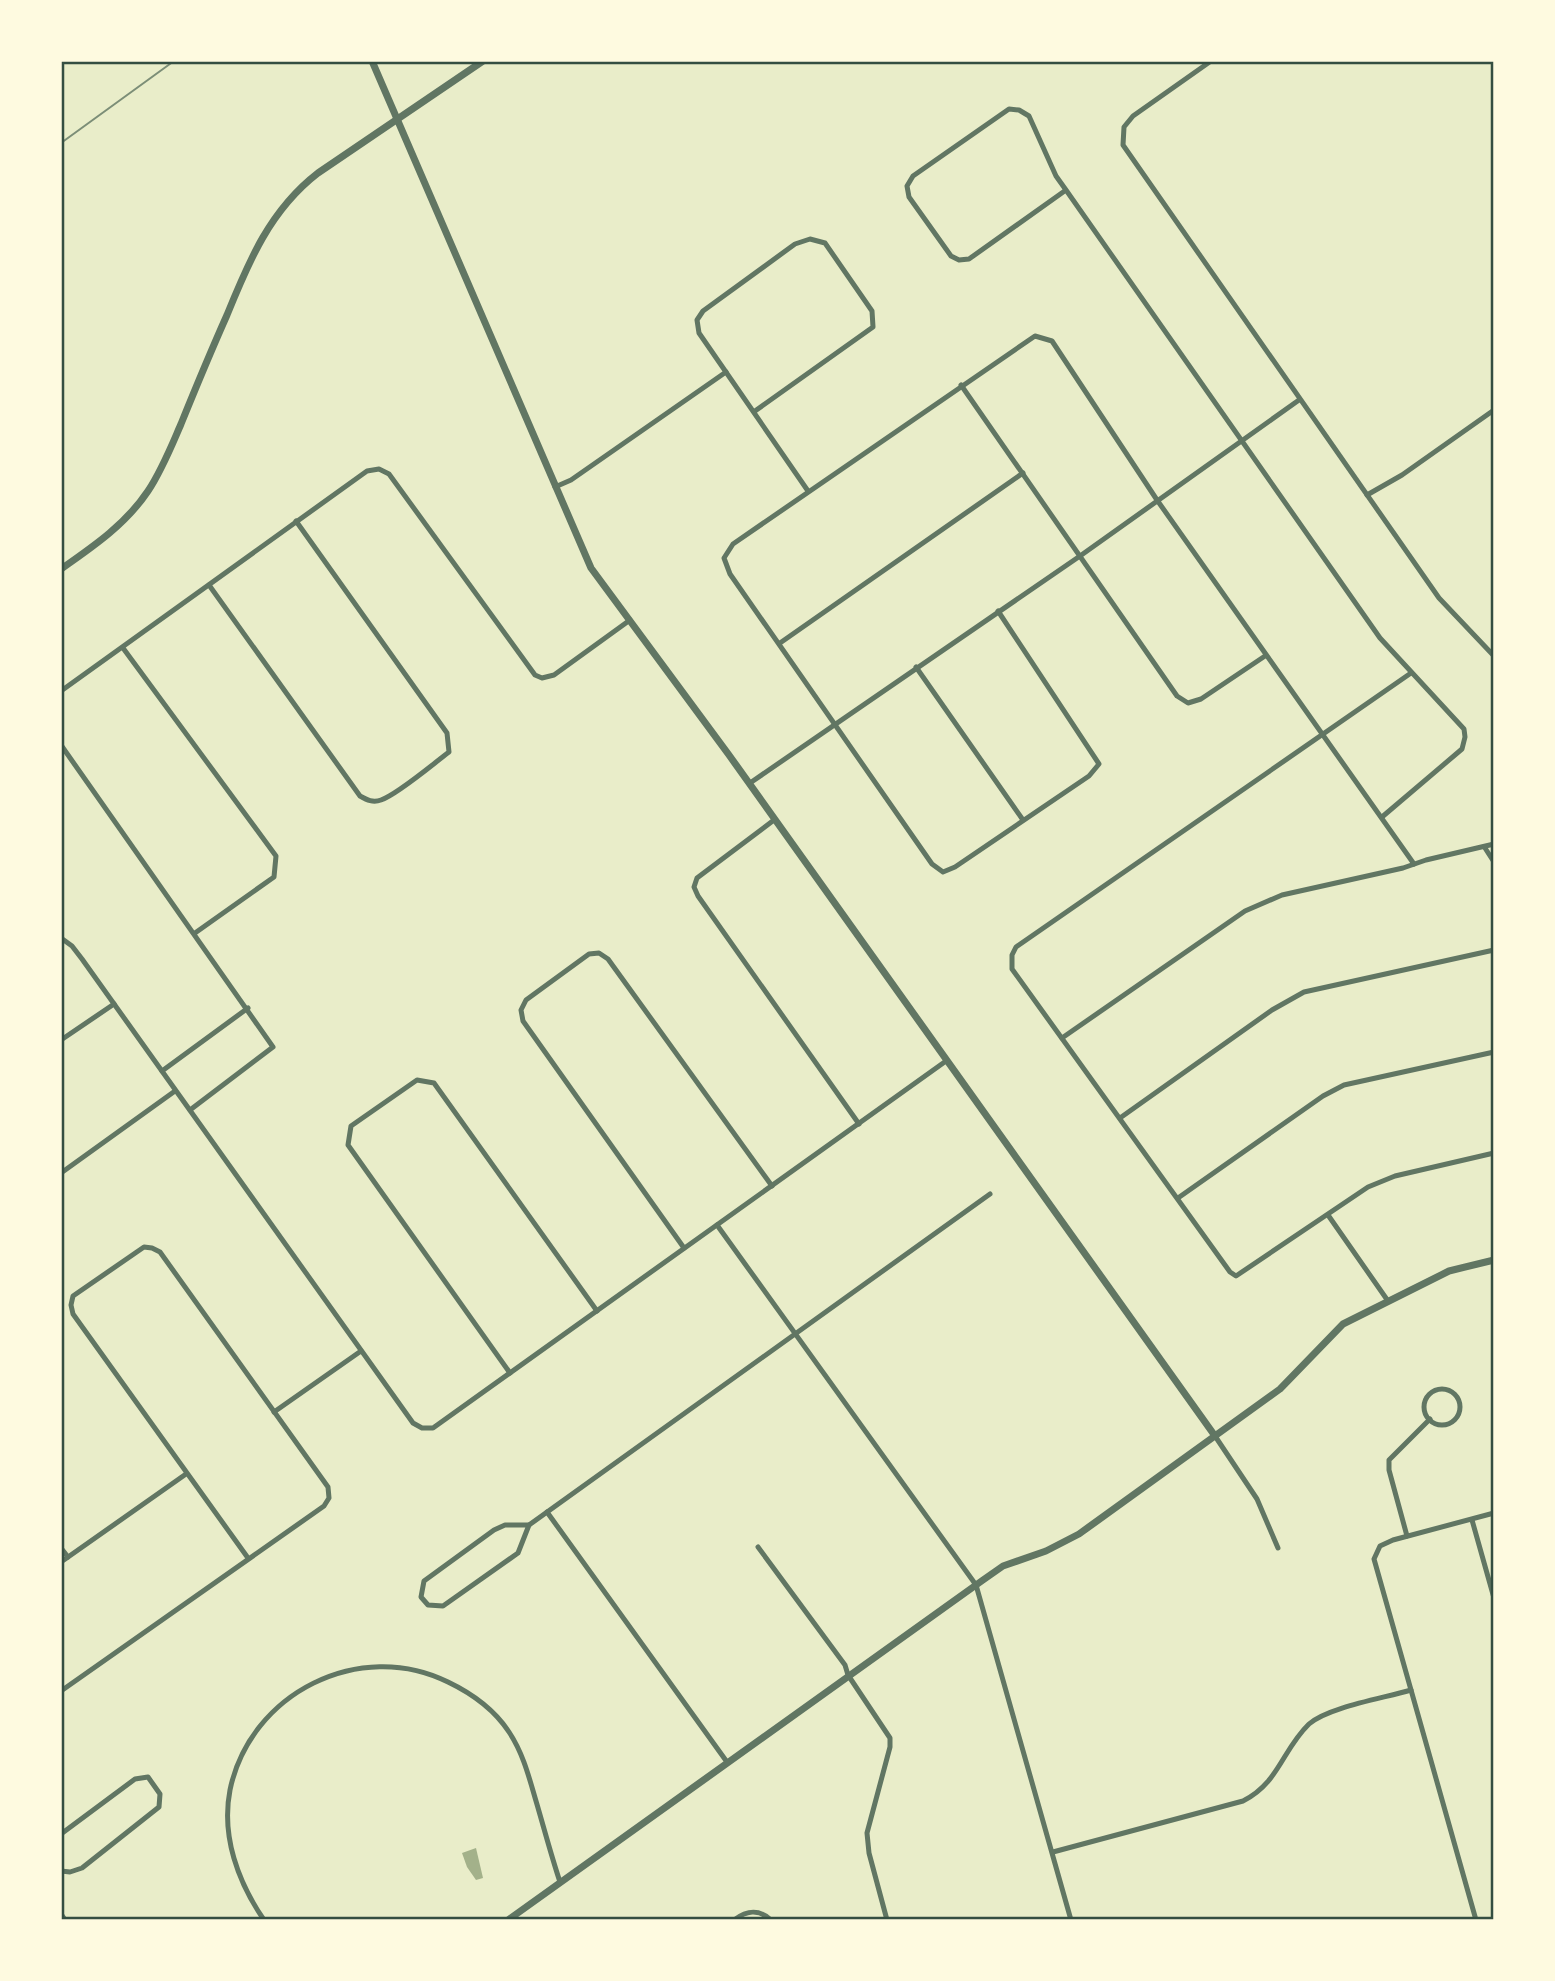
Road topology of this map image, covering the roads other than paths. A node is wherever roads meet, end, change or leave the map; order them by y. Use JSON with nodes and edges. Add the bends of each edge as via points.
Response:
{"nodes":[{"id":1,"x":372,"y":61,"type":"edge"},
{"id":2,"x":483,"y":61,"type":"edge"},
{"id":3,"x":1211,"y":61,"type":"edge"},
{"id":4,"x":397,"y":119,"type":"junction"},
{"id":5,"x":1066,"y":190,"type":"junction"},
{"id":6,"x":726,"y":372,"type":"junction"},
{"id":7,"x":961,"y":385,"type":"junction"},
{"id":8,"x":1300,"y":400,"type":"junction"},
{"id":9,"x":1494,"y":410,"type":"edge"},
{"id":10,"x":755,"y":411,"type":"junction"},
{"id":11,"x":1241,"y":442,"type":"junction"},
{"id":12,"x":1023,"y":473,"type":"junction"},
{"id":13,"x":555,"y":487,"type":"junction"},
{"id":14,"x":808,"y":491,"type":"junction"},
{"id":15,"x":1367,"y":495,"type":"junction"},
{"id":16,"x":1157,"y":500,"type":"junction"},
{"id":17,"x":296,"y":521,"type":"junction"},
{"id":18,"x":1080,"y":556,"type":"junction"},
{"id":19,"x":61,"y":569,"type":"edge"},
{"id":20,"x":209,"y":585,"type":"junction"},
{"id":21,"x":998,"y":611,"type":"junction"},
{"id":22,"x":630,"y":620,"type":"junction"},
{"id":23,"x":780,"y":643,"type":"junction"},
{"id":24,"x":123,"y":648,"type":"junction"},
{"id":25,"x":1265,"y":656,"type":"junction"},
{"id":26,"x":1494,"y":656,"type":"edge"},
{"id":27,"x":916,"y":667,"type":"junction"},
{"id":28,"x":1411,"y":673,"type":"junction"},
{"id":29,"x":61,"y":691,"type":"edge"},
{"id":30,"x":835,"y":723,"type":"junction"},
{"id":31,"x":1325,"y":735,"type":"junction"},
{"id":32,"x":61,"y":746,"type":"edge"},
{"id":33,"x":750,"y":783,"type":"junction"},
{"id":34,"x":1382,"y":817,"type":"junction"},
{"id":35,"x":774,"y":820,"type":"junction"},
{"id":36,"x":1023,"y":820,"type":"junction"},
{"id":37,"x":1494,"y":845,"type":"edge"},
{"id":38,"x":1485,"y":848,"type":"junction"},
{"id":39,"x":1494,"y":862,"type":"edge"},
{"id":40,"x":1415,"y":864,"type":"junction"},
{"id":41,"x":195,"y":933,"type":"junction"},
{"id":42,"x":61,"y":939,"type":"edge"},
{"id":43,"x":1494,"y":950,"type":"edge"},
{"id":44,"x":114,"y":1004,"type":"junction"},
{"id":45,"x":248,"y":1008,"type":"junction"},
{"id":46,"x":1062,"y":1038,"type":"junction"},
{"id":47,"x":61,"y":1040,"type":"edge"},
{"id":48,"x":1494,"y":1052,"type":"edge"},
{"id":49,"x":946,"y":1061,"type":"junction"},
{"id":50,"x":162,"y":1071,"type":"junction"},
{"id":51,"x":175,"y":1091,"type":"junction"},
{"id":52,"x":190,"y":1110,"type":"junction"},
{"id":53,"x":1119,"y":1118,"type":"junction"},
{"id":54,"x":859,"y":1124,"type":"junction"},
{"id":55,"x":1494,"y":1153,"type":"edge"},
{"id":56,"x":61,"y":1173,"type":"edge"},
{"id":57,"x":772,"y":1186,"type":"junction"},
{"id":58,"x":990,"y":1194,"type":"dead end"},
{"id":59,"x":1178,"y":1198,"type":"junction"},
{"id":60,"x":1328,"y":1215,"type":"junction"},
{"id":61,"x":717,"y":1224,"type":"junction"},
{"id":62,"x":684,"y":1248,"type":"junction"},
{"id":63,"x":1494,"y":1261,"type":"edge"},
{"id":64,"x":1388,"y":1301,"type":"junction"},
{"id":65,"x":597,"y":1311,"type":"junction"},
{"id":66,"x":795,"y":1334,"type":"junction"},
{"id":67,"x":361,"y":1351,"type":"junction"},
{"id":68,"x":510,"y":1373,"type":"junction"},
{"id":69,"x":274,"y":1412,"type":"junction"},
{"id":70,"x":1430,"y":1419,"type":"junction"},
{"id":71,"x":1215,"y":1436,"type":"junction"},
{"id":72,"x":186,"y":1474,"type":"junction"},
{"id":73,"x":547,"y":1512,"type":"junction"},
{"id":74,"x":1494,"y":1513,"type":"edge"},
{"id":75,"x":1472,"y":1520,"type":"junction"},
{"id":76,"x":529,"y":1525,"type":"junction"},
{"id":77,"x":1408,"y":1536,"type":"junction"},
{"id":78,"x":758,"y":1547,"type":"dead end"},
{"id":79,"x":61,"y":1548,"type":"edge"},
{"id":80,"x":1278,"y":1548,"type":"dead end"},
{"id":81,"x":68,"y":1557,"type":"junction"},
{"id":82,"x":248,"y":1558,"type":"junction"},
{"id":83,"x":61,"y":1562,"type":"edge"},
{"id":84,"x":976,"y":1585,"type":"junction"},
{"id":85,"x":1494,"y":1598,"type":"edge"},
{"id":86,"x":848,"y":1675,"type":"junction"},
{"id":87,"x":1411,"y":1690,"type":"junction"},
{"id":88,"x":61,"y":1691,"type":"edge"},
{"id":89,"x":727,"y":1762,"type":"junction"},
{"id":90,"x":61,"y":1834,"type":"edge"},
{"id":91,"x":1053,"y":1852,"type":"junction"},
{"id":92,"x":61,"y":1871,"type":"edge"},
{"id":93,"x":560,"y":1882,"type":"junction"},
{"id":94,"x":61,"y":1914,"type":"edge"},
{"id":95,"x":65,"y":1920,"type":"edge"},
{"id":96,"x":264,"y":1920,"type":"edge"},
{"id":97,"x":508,"y":1920,"type":"edge"},
{"id":98,"x":734,"y":1920,"type":"edge"},
{"id":99,"x":771,"y":1920,"type":"edge"},
{"id":100,"x":887,"y":1920,"type":"edge"},
{"id":101,"x":1071,"y":1920,"type":"edge"},
{"id":102,"x":1476,"y":1920,"type":"edge"}],
"edges":[{"from":1,"to":4,"type":"street"},
{"from":2,"to":4,"type":"street"},
{"from":3,"to":8,"type":"street","via":[[1133,116],[1124,127],[1123,145]]},
{"from":4,"to":13,"type":"street"},
{"from":4,"to":19,"type":"street","via":[[306,183],[273,219],[252,255],[154,482],[121,524]]},
{"from":5,"to":5,"type":"street","via":[[1029,116],[1009,109],[913,176],[907,186],[909,197],[951,256],[959,260],[969,259]]},
{"from":5,"to":11,"type":"street"},
{"from":6,"to":10,"type":"street"},
{"from":6,"to":10,"type":"street","via":[[699,333],[697,320],[702,311],[795,244],[810,239],[825,243],[873,311],[873,327]]},
{"from":6,"to":13,"type":"street"},
{"from":7,"to":12,"type":"street"},
{"from":7,"to":14,"type":"street"},
{"from":7,"to":16,"type":"street","via":[[1035,336],[1052,341]]},
{"from":8,"to":11,"type":"street"},
{"from":8,"to":15,"type":"street"},
{"from":9,"to":15,"type":"street"},
{"from":10,"to":14,"type":"street"},
{"from":11,"to":16,"type":"street"},
{"from":11,"to":28,"type":"street","via":[[1380,638]]},
{"from":12,"to":18,"type":"street"},
{"from":12,"to":23,"type":"street"},
{"from":13,"to":22,"type":"street","via":[[592,568]]},
{"from":14,"to":23,"type":"street","via":[[733,544],[724,558]]},
{"from":15,"to":26,"type":"street","via":[[1438,598]]},
{"from":16,"to":18,"type":"street"},
{"from":16,"to":25,"type":"street"},
{"from":17,"to":20,"type":"street"},
{"from":17,"to":20,"type":"street","via":[[447,733],[449,752],[421,774],[381,800],[360,796]]},
{"from":17,"to":22,"type":"street","via":[[368,471],[379,469],[389,474],[535,675],[542,678],[554,675]]},
{"from":18,"to":21,"type":"street"},
{"from":18,"to":25,"type":"street","via":[[1177,696],[1188,703]]},
{"from":20,"to":24,"type":"street"},
{"from":21,"to":27,"type":"street"},
{"from":21,"to":36,"type":"street","via":[[1098,764],[1089,776]]},
{"from":22,"to":33,"type":"street"},
{"from":23,"to":30,"type":"street"},
{"from":24,"to":29,"type":"street"},
{"from":24,"to":41,"type":"street","via":[[276,856],[274,877]]},
{"from":25,"to":31,"type":"street"},
{"from":27,"to":30,"type":"street"},
{"from":27,"to":36,"type":"street"},
{"from":28,"to":31,"type":"street"},
{"from":28,"to":34,"type":"street","via":[[1464,729],[1465,737],[1462,749]]},
{"from":30,"to":33,"type":"street"},
{"from":30,"to":36,"type":"street","via":[[932,864],[943,872]]},
{"from":31,"to":34,"type":"street"},
{"from":31,"to":46,"type":"street","via":[[1016,947],[1012,969]]},
{"from":32,"to":41,"type":"street"},
{"from":33,"to":35,"type":"street"},
{"from":34,"to":40,"type":"street"},
{"from":35,"to":49,"type":"street"},
{"from":35,"to":54,"type":"street","via":[[697,878],[694,887]]},
{"from":37,"to":38,"type":"street"},
{"from":38,"to":39,"type":"street"},
{"from":38,"to":40,"type":"street"},
{"from":40,"to":46,"type":"street","via":[[1282,895],[1245,911]]},
{"from":41,"to":45,"type":"street"},
{"from":42,"to":44,"type":"street","via":[[82,959]]},
{"from":43,"to":53,"type":"street","via":[[1304,992]]},
{"from":44,"to":47,"type":"street"},
{"from":44,"to":50,"type":"street"},
{"from":45,"to":50,"type":"street"},
{"from":45,"to":52,"type":"street","via":[[273,1047]]},
{"from":46,"to":53,"type":"street"},
{"from":48,"to":59,"type":"street","via":[[1344,1085]]},
{"from":49,"to":54,"type":"street"},
{"from":49,"to":71,"type":"street"},
{"from":50,"to":51,"type":"street"},
{"from":51,"to":52,"type":"street"},
{"from":51,"to":56,"type":"street"},
{"from":52,"to":67,"type":"street"},
{"from":53,"to":59,"type":"street"},
{"from":54,"to":57,"type":"street"},
{"from":55,"to":60,"type":"street","via":[[1395,1176],[1368,1187]]},
{"from":57,"to":61,"type":"street"},
{"from":57,"to":62,"type":"street","via":[[608,959],[599,953],[589,954],[526,1000],[521,1010],[523,1021]]},
{"from":58,"to":66,"type":"street"},
{"from":59,"to":60,"type":"street","via":[[1236,1276]]},
{"from":60,"to":64,"type":"street"},
{"from":61,"to":62,"type":"street"},
{"from":61,"to":66,"type":"street"},
{"from":62,"to":65,"type":"street"},
{"from":63,"to":64,"type":"street","via":[[1449,1271]]},
{"from":64,"to":71,"type":"street","via":[[1343,1324],[1280,1390]]},
{"from":65,"to":68,"type":"street"},
{"from":65,"to":68,"type":"street","via":[[434,1083],[417,1080],[383,1103],[351,1126],[348,1145]]},
{"from":66,"to":73,"type":"street"},
{"from":66,"to":84,"type":"street"},
{"from":67,"to":68,"type":"street","via":[[413,1423],[422,1428],[433,1428]]},
{"from":67,"to":69,"type":"street"},
{"from":69,"to":72,"type":"street","via":[[160,1252],[144,1247],[108,1271],[73,1296],[73,1314]]},
{"from":69,"to":82,"type":"street","via":[[328,1487],[329,1498]]},
{"from":70,"to":70,"type":"street","via":[[1424,1406],[1428,1395],[1438,1389],[1455,1394],[1460,1410],[1454,1420],[1443,1424]]},
{"from":70,"to":77,"type":"street","via":[[1389,1461]]},
{"from":71,"to":80,"type":"street","via":[[1257,1499]]},
{"from":71,"to":84,"type":"street","via":[[1079,1534],[1003,1566]]},
{"from":72,"to":81,"type":"street"},
{"from":72,"to":82,"type":"street"},
{"from":73,"to":76,"type":"street"},
{"from":73,"to":89,"type":"street"},
{"from":74,"to":75,"type":"street"},
{"from":75,"to":77,"type":"street"},
{"from":75,"to":85,"type":"street"},
{"from":76,"to":76,"type":"street","via":[[494,1530],[424,1581],[421,1597],[428,1605],[443,1606],[518,1553]]},
{"from":77,"to":87,"type":"street","via":[[1380,1546],[1374,1559]]},
{"from":78,"to":86,"type":"street"},
{"from":79,"to":81,"type":"street"},
{"from":81,"to":83,"type":"street"},
{"from":82,"to":88,"type":"street"},
{"from":84,"to":86,"type":"street"},
{"from":84,"to":91,"type":"street"},
{"from":86,"to":89,"type":"street"},
{"from":86,"to":100,"type":"street","via":[[890,1738],[867,1833]]},
{"from":87,"to":91,"type":"street","via":[[1322,1715],[1299,1735],[1266,1785],[1243,1801]]},
{"from":87,"to":102,"type":"street"},
{"from":89,"to":93,"type":"street"},
{"from":90,"to":92,"type":"street","via":[[135,1779],[148,1777],[160,1794],[159,1807],[82,1868]]},
{"from":91,"to":101,"type":"street"},
{"from":93,"to":96,"type":"street","via":[[524,1762],[508,1730],[472,1693],[433,1674],[401,1666],[368,1667],[335,1673],[285,1699],[251,1737],[238,1762],[230,1791],[234,1864]]},
{"from":93,"to":97,"type":"street"},
{"from":94,"to":95,"type":"street"},
{"from":98,"to":99,"type":"street","via":[[745,1912],[757,1912]]}]}
